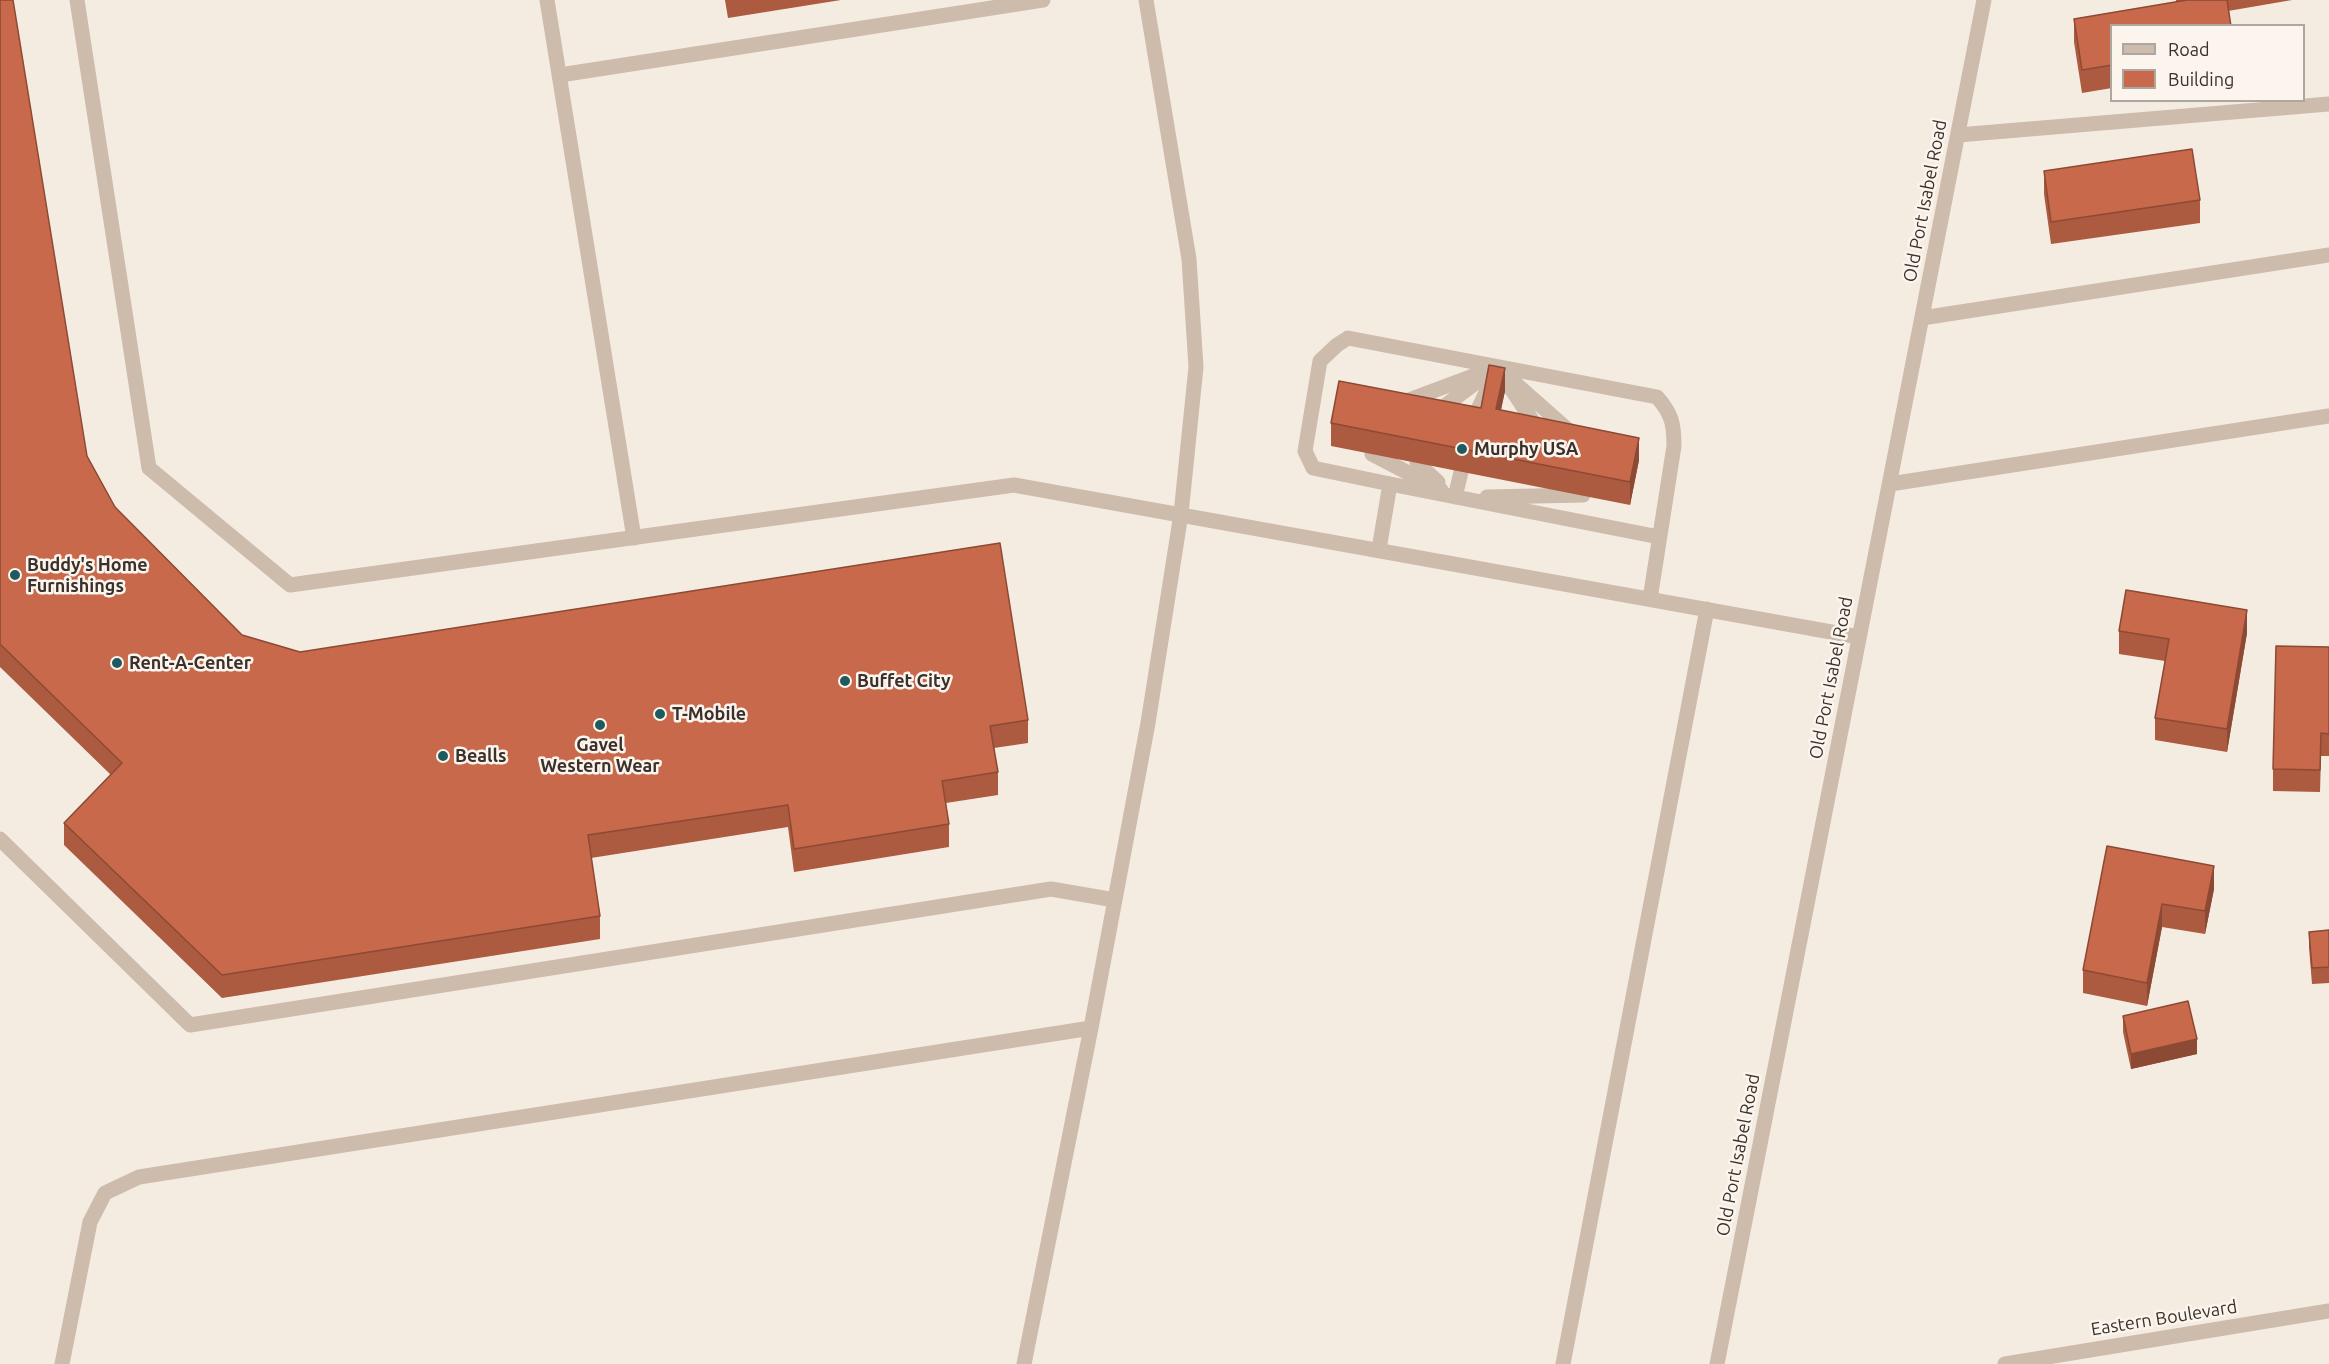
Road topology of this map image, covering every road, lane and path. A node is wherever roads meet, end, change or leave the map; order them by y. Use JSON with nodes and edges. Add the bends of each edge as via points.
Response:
{"nodes":[{"id":1,"x":77,"y":0,"type":"edge"},
{"id":2,"x":547,"y":0,"type":"edge"},
{"id":3,"x":1043,"y":0,"type":"edge"},
{"id":4,"x":1146,"y":0,"type":"edge"},
{"id":5,"x":1984,"y":0,"type":"edge"},
{"id":6,"x":560,"y":75,"type":"junction"},
{"id":7,"x":2329,"y":104,"type":"edge"},
{"id":8,"x":1958,"y":135,"type":"junction"},
{"id":9,"x":2329,"y":255,"type":"edge"},
{"id":10,"x":1922,"y":318,"type":"junction"},
{"id":11,"x":1497,"y":367,"type":"junction"},
{"id":12,"x":1390,"y":407,"type":"edge"},
{"id":13,"x":2329,"y":416,"type":"edge"},
{"id":14,"x":1426,"y":420,"type":"edge"},
{"id":15,"x":1470,"y":429,"type":"edge"},
{"id":16,"x":1547,"y":442,"type":"edge"},
{"id":17,"x":1584,"y":444,"type":"edge"},
{"id":18,"x":1372,"y":454,"type":"edge"},
{"id":19,"x":1417,"y":463,"type":"edge"},
{"id":20,"x":1461,"y":471,"type":"edge"},
{"id":21,"x":1890,"y":483,"type":"junction"},
{"id":22,"x":1390,"y":484,"type":"junction"},
{"id":23,"x":1537,"y":486,"type":"edge"},
{"id":24,"x":1583,"y":495,"type":"edge"},
{"id":25,"x":1455,"y":497,"type":"junction"},
{"id":26,"x":1181,"y":514,"type":"junction"},
{"id":27,"x":1659,"y":537,"type":"junction"},
{"id":28,"x":634,"y":538,"type":"junction"},
{"id":29,"x":1379,"y":549,"type":"junction"},
{"id":30,"x":1650,"y":599,"type":"junction"},
{"id":31,"x":1707,"y":609,"type":"junction"},
{"id":32,"x":1859,"y":638,"type":"junction"},
{"id":33,"x":0,"y":839,"type":"edge"},
{"id":34,"x":1115,"y":900,"type":"junction"},
{"id":35,"x":1091,"y":1028,"type":"junction"},
{"id":36,"x":2329,"y":1311,"type":"edge"},
{"id":37,"x":62,"y":1364,"type":"edge"},
{"id":38,"x":1024,"y":1364,"type":"edge"},
{"id":39,"x":1563,"y":1364,"type":"edge"},
{"id":40,"x":1717,"y":1364,"type":"edge"},
{"id":41,"x":2005,"y":1364,"type":"edge"}],
"edges":[{"from":1,"to":28,"type":"street","via":[[149,468],[290,585]]},
{"from":2,"to":6,"type":"street"},
{"from":3,"to":6,"type":"street"},
{"from":4,"to":26,"type":"street","via":[[1189,259],[1196,367]]},
{"from":5,"to":8,"type":"street","name":"Old Port Isabel Road"},
{"from":6,"to":28,"type":"street"},
{"from":7,"to":8,"type":"street"},
{"from":8,"to":10,"type":"street","name":"Old Port Isabel Road"},
{"from":9,"to":10,"type":"street"},
{"from":10,"to":21,"type":"street","name":"Old Port Isabel Road"},
{"from":11,"to":12,"type":"street"},
{"from":11,"to":14,"type":"street"},
{"from":11,"to":15,"type":"street"},
{"from":11,"to":16,"type":"street"},
{"from":11,"to":17,"type":"street"},
{"from":11,"to":22,"type":"street","via":[[1348,338],[1320,361],[1305,451],[1313,468]]},
{"from":11,"to":27,"type":"street","via":[[1657,397],[1668,409],[1674,428]]},
{"from":13,"to":21,"type":"street"},
{"from":18,"to":25,"type":"street"},
{"from":19,"to":25,"type":"street"},
{"from":20,"to":25,"type":"street"},
{"from":21,"to":32,"type":"street","name":"Old Port Isabel Road"},
{"from":22,"to":25,"type":"street"},
{"from":22,"to":29,"type":"street"},
{"from":23,"to":25,"type":"street"},
{"from":24,"to":25,"type":"street"},
{"from":25,"to":27,"type":"street"},
{"from":26,"to":28,"type":"street","via":[[1014,485]]},
{"from":26,"to":29,"type":"street"},
{"from":26,"to":34,"type":"street"},
{"from":27,"to":30,"type":"street"},
{"from":29,"to":30,"type":"street"},
{"from":30,"to":31,"type":"street"},
{"from":31,"to":32,"type":"street"},
{"from":31,"to":39,"type":"street"},
{"from":32,"to":40,"type":"street","name":"Old Port Isabel Road"},
{"from":33,"to":34,"type":"street","via":[[189,1025],[1051,889]]},
{"from":34,"to":35,"type":"street"},
{"from":35,"to":37,"type":"street","via":[[139,1177],[105,1193],[90,1222]]},
{"from":35,"to":38,"type":"street"},
{"from":36,"to":41,"type":"street","name":"Eastern Boulevard"}]}
